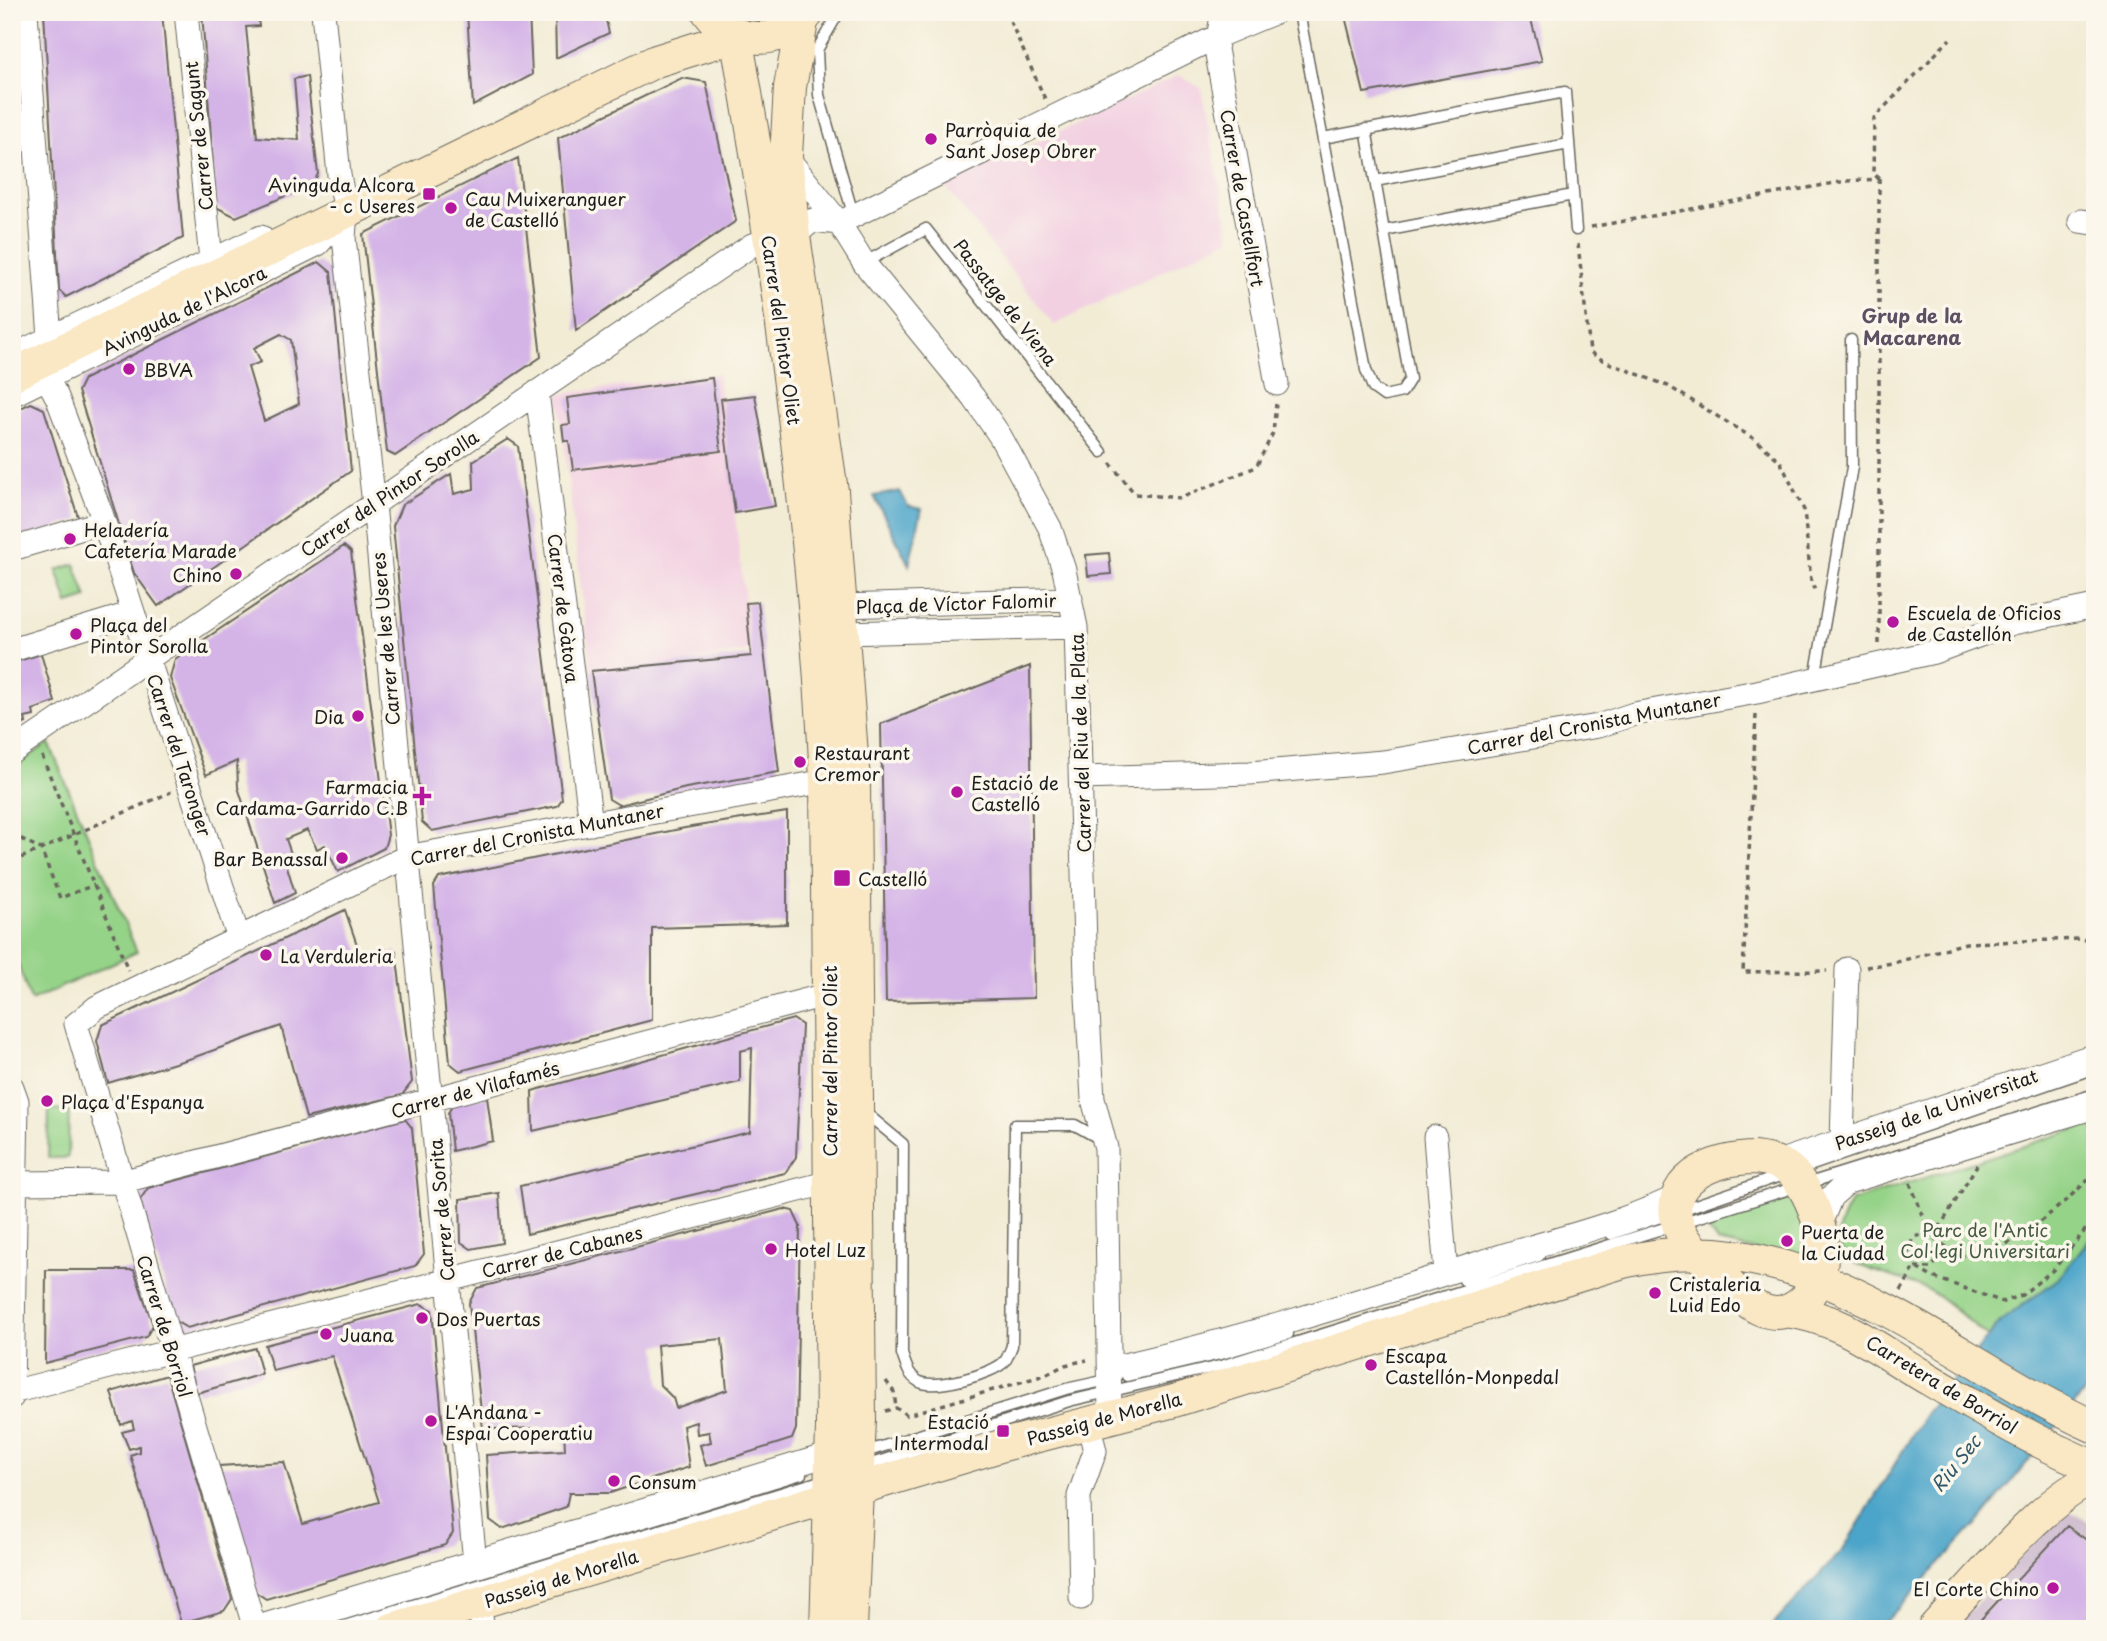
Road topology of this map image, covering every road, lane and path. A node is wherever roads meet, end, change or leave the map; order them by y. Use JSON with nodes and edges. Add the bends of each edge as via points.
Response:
{"nodes":[{"id":1,"x":26,"y":12,"type":"edge"},
{"id":2,"x":186,"y":12,"type":"edge"},
{"id":3,"x":323,"y":12,"type":"edge"},
{"id":4,"x":695,"y":12,"type":"edge"},
{"id":5,"x":708,"y":12,"type":"edge"},
{"id":6,"x":839,"y":12,"type":"edge"},
{"id":7,"x":1006,"y":12,"type":"edge"},
{"id":8,"x":1220,"y":12,"type":"edge"},
{"id":9,"x":1276,"y":12,"type":"edge"},
{"id":10,"x":1299,"y":12,"type":"edge"},
{"id":11,"x":805,"y":17,"type":"edge"},
{"id":12,"x":736,"y":36,"type":"junction"},
{"id":13,"x":1218,"y":36,"type":"junction"},
{"id":14,"x":1950,"y":39,"type":"dead end"},
{"id":15,"x":656,"y":61,"type":"junction"},
{"id":16,"x":1053,"y":117,"type":"junction"},
{"id":17,"x":1366,"y":129,"type":"junction"},
{"id":18,"x":1323,"y":138,"type":"junction"},
{"id":19,"x":1569,"y":144,"type":"junction"},
{"id":20,"x":786,"y":156,"type":"junction"},
{"id":21,"x":1878,"y":178,"type":"junction"},
{"id":22,"x":1375,"y":181,"type":"junction"},
{"id":23,"x":1573,"y":195,"type":"junction"},
{"id":24,"x":346,"y":212,"type":"junction"},
{"id":25,"x":846,"y":218,"type":"junction"},
{"id":26,"x":1576,"y":230,"type":"junction"},
{"id":27,"x":1384,"y":231,"type":"junction"},
{"id":28,"x":782,"y":239,"type":"junction"},
{"id":29,"x":211,"y":260,"type":"junction"},
{"id":30,"x":864,"y":264,"type":"junction"},
{"id":31,"x":50,"y":338,"type":"junction"},
{"id":32,"x":1851,"y":340,"type":"dead end"},
{"id":33,"x":12,"y":356,"type":"edge"},
{"id":34,"x":27,"y":377,"type":"edge"},
{"id":35,"x":1277,"y":384,"type":"joint"},
{"id":36,"x":537,"y":392,"type":"junction"},
{"id":37,"x":12,"y":395,"type":"edge"},
{"id":38,"x":1102,"y":452,"type":"joint"},
{"id":39,"x":374,"y":504,"type":"junction"},
{"id":40,"x":103,"y":522,"type":"junction"},
{"id":41,"x":12,"y":549,"type":"edge"},
{"id":42,"x":1071,"y":600,"type":"junction"},
{"id":43,"x":2095,"y":606,"type":"edge"},
{"id":44,"x":133,"y":613,"type":"junction"},
{"id":45,"x":1827,"y":618,"type":"junction"},
{"id":46,"x":835,"y":622,"type":"junction"},
{"id":47,"x":1076,"y":627,"type":"junction"},
{"id":48,"x":12,"y":650,"type":"edge"},
{"id":49,"x":149,"y":658,"type":"junction"},
{"id":50,"x":1879,"y":663,"type":"junction"},
{"id":51,"x":1815,"y":678,"type":"junction"},
{"id":52,"x":1757,"y":692,"type":"junction"},
{"id":53,"x":34,"y":737,"type":"junction"},
{"id":54,"x":12,"y":752,"type":"edge"},
{"id":55,"x":1082,"y":778,"type":"junction"},
{"id":56,"x":826,"y":780,"type":"junction"},
{"id":57,"x":189,"y":784,"type":"junction"},
{"id":58,"x":591,"y":824,"type":"junction"},
{"id":59,"x":12,"y":834,"type":"edge"},
{"id":60,"x":74,"y":835,"type":"junction"},
{"id":61,"x":41,"y":849,"type":"junction"},
{"id":62,"x":406,"y":858,"type":"junction"},
{"id":63,"x":12,"y":862,"type":"edge"},
{"id":64,"x":94,"y":885,"type":"junction"},
{"id":65,"x":239,"y":939,"type":"junction"},
{"id":66,"x":2095,"y":943,"type":"edge"},
{"id":67,"x":1847,"y":969,"type":"junction"},
{"id":68,"x":136,"y":988,"type":"junction"},
{"id":69,"x":829,"y":995,"type":"junction"},
{"id":70,"x":76,"y":1024,"type":"joint"},
{"id":71,"x":2095,"y":1055,"type":"edge"},
{"id":72,"x":2095,"y":1068,"type":"edge"},
{"id":73,"x":12,"y":1087,"type":"edge"},
{"id":74,"x":2095,"y":1094,"type":"edge"},
{"id":75,"x":1093,"y":1099,"type":"junction"},
{"id":76,"x":431,"y":1100,"type":"junction"},
{"id":77,"x":857,"y":1107,"type":"junction"},
{"id":78,"x":2095,"y":1107,"type":"edge"},
{"id":79,"x":1074,"y":1125,"type":"junction"},
{"id":80,"x":1435,"y":1138,"type":"dead end"},
{"id":81,"x":1842,"y":1142,"type":"junction"},
{"id":82,"x":1106,"y":1148,"type":"junction"},
{"id":83,"x":1968,"y":1161,"type":"dead end"},
{"id":84,"x":1791,"y":1173,"type":"junction"},
{"id":85,"x":2095,"y":1173,"type":"edge"},
{"id":86,"x":1909,"y":1179,"type":"dead end"},
{"id":87,"x":121,"y":1182,"type":"junction"},
{"id":88,"x":830,"y":1182,"type":"junction"},
{"id":89,"x":15,"y":1183,"type":"junction"},
{"id":90,"x":1679,"y":1210,"type":"junction"},
{"id":91,"x":2095,"y":1218,"type":"edge"},
{"id":92,"x":1818,"y":1229,"type":"junction"},
{"id":93,"x":1926,"y":1234,"type":"junction"},
{"id":94,"x":1934,"y":1237,"type":"junction"},
{"id":95,"x":1939,"y":1243,"type":"junction"},
{"id":96,"x":1696,"y":1252,"type":"junction"},
{"id":97,"x":1915,"y":1267,"type":"junction"},
{"id":98,"x":1446,"y":1273,"type":"junction"},
{"id":99,"x":1820,"y":1277,"type":"junction"},
{"id":100,"x":448,"y":1280,"type":"junction"},
{"id":101,"x":1900,"y":1294,"type":"dead end"},
{"id":102,"x":1786,"y":1311,"type":"junction"},
{"id":103,"x":173,"y":1350,"type":"junction"},
{"id":104,"x":12,"y":1392,"type":"edge"},
{"id":105,"x":1106,"y":1396,"type":"junction"},
{"id":106,"x":12,"y":1397,"type":"edge"},
{"id":107,"x":907,"y":1415,"type":"dead end"},
{"id":108,"x":2081,"y":1421,"type":"edge"},
{"id":109,"x":915,"y":1434,"type":"junction"},
{"id":110,"x":843,"y":1470,"type":"junction"},
{"id":111,"x":2089,"y":1477,"type":"edge"},
{"id":112,"x":475,"y":1563,"type":"junction"},
{"id":113,"x":1081,"y":1598,"type":"dead end"},
{"id":114,"x":1966,"y":1612,"type":"dead end"},
{"id":115,"x":481,"y":1616,"type":"edge"},
{"id":116,"x":255,"y":1629,"type":"edge"},
{"id":117,"x":296,"y":1629,"type":"edge"},
{"id":118,"x":334,"y":1629,"type":"edge"},
{"id":119,"x":393,"y":1629,"type":"edge"},
{"id":120,"x":826,"y":1629,"type":"edge"},
{"id":121,"x":852,"y":1629,"type":"edge"},
{"id":122,"x":1933,"y":1629,"type":"edge"},
{"id":123,"x":1949,"y":1629,"type":"edge"}],
"edges":[{"from":1,"to":31,"type":"street"},
{"from":2,"to":29,"type":"street","name":"Carrer de Sagunt"},
{"from":3,"to":24,"type":"street","name":"Carrer de les Useres"},
{"from":4,"to":15,"type":"main road","name":"Avinguda de l'Alcora","via":[[686,32]]},
{"from":5,"to":12,"type":"main road","via":[[715,23]]},
{"from":6,"to":25,"type":"lane","via":[[817,50],[818,95]]},
{"from":7,"to":16,"type":"path"},
{"from":8,"to":13,"type":"street","name":"Carrer de Castellfort"},
{"from":9,"to":13,"type":"street"},
{"from":10,"to":18,"type":"lane"},
{"from":11,"to":12,"type":"main road","via":[[771,38]]},
{"from":11,"to":20,"type":"main road","name":"Carrer del Pintor Oliet","via":[[790,87]]},
{"from":12,"to":15,"type":"main road","name":"Avinguda de l'Alcora"},
{"from":12,"to":28,"type":"main road","name":"Carrer del Pintor Oliet"},
{"from":13,"to":16,"type":"street"},
{"from":13,"to":35,"type":"street","name":"Carrer de Castellfort","via":[[1216,49]]},
{"from":14,"to":21,"type":"path","via":[[1874,118],[1873,173]]},
{"from":15,"to":24,"type":"main road","name":"Avinguda de l'Alcora"},
{"from":16,"to":25,"type":"street"},
{"from":17,"to":18,"type":"lane"},
{"from":17,"to":19,"type":"lane","via":[[1564,92]]},
{"from":17,"to":22,"type":"lane"},
{"from":18,"to":27,"type":"lane","via":[[1366,370],[1373,388],[1384,396],[1402,392],[1410,379]]},
{"from":19,"to":22,"type":"lane"},
{"from":19,"to":23,"type":"lane"},
{"from":20,"to":25,"type":"street","name":"Carrer del Riu de la Plata"},
{"from":20,"to":28,"type":"main road","name":"Carrer del Pintor Oliet"},
{"from":21,"to":26,"type":"path"},
{"from":21,"to":50,"type":"path"},
{"from":22,"to":27,"type":"lane"},
{"from":23,"to":26,"type":"lane"},
{"from":23,"to":27,"type":"lane"},
{"from":24,"to":29,"type":"street","name":"Avinguda de l'Alcora","via":[[308,214]]},
{"from":24,"to":34,"type":"main road","name":"Avinguda de l'Alcora"},
{"from":24,"to":34,"type":"street","name":"Avinguda de l'Alcora","via":[[318,244]]},
{"from":24,"to":39,"type":"street","name":"Carrer de les Useres","via":[[344,238]]},
{"from":25,"to":28,"type":"street","name":"Carrer del Pintor Sorolla","via":[[813,220]]},
{"from":25,"to":30,"type":"street","name":"Carrer del Riu de la Plata"},
{"from":26,"to":45,"type":"path","via":[[1590,352],[1668,386],[1756,440],[1780,461],[1804,510],[1811,581]]},
{"from":28,"to":36,"type":"street","name":"Carrer del Pintor Sorolla","via":[[752,245]]},
{"from":28,"to":46,"type":"main road","name":"Carrer del Pintor Oliet","via":[[804,493]]},
{"from":29,"to":31,"type":"street","name":"Avinguda de l'Alcora"},
{"from":30,"to":38,"type":"lane","name":"Passatge de Viena","via":[[926,229]]},
{"from":30,"to":42,"type":"street","name":"Carrer del Riu de la Plata","via":[[1000,436],[1050,528]]},
{"from":31,"to":33,"type":"street","name":"Avinguda de l'Alcora"},
{"from":32,"to":45,"type":"lane","via":[[1852,467]]},
{"from":34,"to":37,"type":"street","name":"Avinguda de l'Alcora"},
{"from":34,"to":40,"type":"street","name":"Carrer del Taronger","via":[[50,384],[57,397]]},
{"from":35,"to":38,"type":"path","via":[[1273,433],[1256,467],[1180,498],[1135,494]]},
{"from":36,"to":39,"type":"street","name":"Carrer del Pintor Sorolla"},
{"from":36,"to":58,"type":"street","name":"Carrer de Gàtova"},
{"from":39,"to":49,"type":"street","name":"Carrer del Pintor Sorolla"},
{"from":39,"to":62,"type":"street","name":"Carrer de les Useres"},
{"from":40,"to":41,"type":"street"},
{"from":40,"to":44,"type":"street","name":"Carrer del Taronger"},
{"from":42,"to":46,"type":"street","name":"Plaça de Víctor Falomir"},
{"from":42,"to":47,"type":"street","name":"Carrer del Riu de la Plata"},
{"from":43,"to":50,"type":"street","name":"Carrer del Cronista Muntaner","via":[[2013,623],[1934,652]]},
{"from":44,"to":48,"type":"street"},
{"from":44,"to":49,"type":"street","name":"Carrer del Taronger"},
{"from":45,"to":51,"type":"lane"},
{"from":46,"to":47,"type":"street","name":"Plaça de Víctor Falomir"},
{"from":46,"to":56,"type":"main road","name":"Carrer del Pintor Oliet"},
{"from":46,"to":77,"type":"main road","name":"Carrer del Pintor Oliet","via":[[854,781]]},
{"from":47,"to":55,"type":"street","name":"Carrer del Riu de la Plata"},
{"from":49,"to":53,"type":"street","name":"Carrer del Pintor Sorolla"},
{"from":49,"to":57,"type":"street","name":"Carrer del Taronger"},
{"from":50,"to":51,"type":"street","name":"Carrer del Cronista Muntaner"},
{"from":51,"to":52,"type":"street","name":"Carrer del Cronista Muntaner"},
{"from":52,"to":55,"type":"street","name":"Carrer del Cronista Muntaner","via":[[1634,714],[1598,726],[1383,762],[1250,774]]},
{"from":52,"to":67,"type":"path","via":[[1743,972]]},
{"from":53,"to":54,"type":"street","name":"Carrer del Pintor Sorolla"},
{"from":53,"to":60,"type":"path"},
{"from":55,"to":75,"type":"street","name":"Carrer del Riu de la Plata"},
{"from":56,"to":58,"type":"street","name":"Carrer del Cronista Muntaner"},
{"from":56,"to":69,"type":"main road","name":"Carrer del Pintor Oliet"},
{"from":57,"to":60,"type":"path"},
{"from":57,"to":65,"type":"street","name":"Carrer del Taronger"},
{"from":58,"to":62,"type":"street","name":"Carrer del Cronista Muntaner"},
{"from":59,"to":61,"type":"path"},
{"from":60,"to":61,"type":"path"},
{"from":60,"to":64,"type":"path"},
{"from":61,"to":63,"type":"path"},
{"from":61,"to":64,"type":"path","via":[[60,898]]},
{"from":62,"to":65,"type":"street","name":"Carrer del Cronista Muntaner"},
{"from":62,"to":76,"type":"street","name":"Carrer de Sorita"},
{"from":64,"to":68,"type":"path"},
{"from":65,"to":68,"type":"street","name":"Carrer del Cronista Muntaner"},
{"from":66,"to":67,"type":"path","via":[[2081,939],[1966,943],[1893,963]]},
{"from":67,"to":81,"type":"street"},
{"from":68,"to":70,"type":"street","name":"Carrer del Cronista Muntaner","via":[[97,1007]]},
{"from":69,"to":76,"type":"street","name":"Carrer de Vilafamés"},
{"from":69,"to":88,"type":"main road","name":"Carrer del Pintor Oliet"},
{"from":70,"to":87,"type":"street","name":"Carrer de Borriol"},
{"from":71,"to":81,"type":"street","name":"Passeig de la Universitat"},
{"from":72,"to":84,"type":"lane"},
{"from":73,"to":89,"type":"street","via":[[16,1101]]},
{"from":74,"to":84,"type":"lane"},
{"from":75,"to":79,"type":"lane"},
{"from":75,"to":82,"type":"street","name":"Carrer del Riu de la Plata"},
{"from":76,"to":87,"type":"street","name":"Carrer de Vilafamés"},
{"from":76,"to":100,"type":"street","name":"Carrer de Sorita"},
{"from":77,"to":79,"type":"lane","via":[[903,1144],[902,1354],[908,1371],[919,1382],[936,1386],[993,1369],[1006,1360],[1012,1346],[1014,1125]]},
{"from":77,"to":110,"type":"main road","name":"Carrer del Pintor Oliet"},
{"from":78,"to":92,"type":"street","via":[[1848,1182],[1831,1197]]},
{"from":79,"to":82,"type":"lane","via":[[1096,1135]]},
{"from":80,"to":98,"type":"street"},
{"from":81,"to":84,"type":"street","name":"Passeig de la Universitat"},
{"from":82,"to":105,"type":"street","name":"Carrer del Riu de la Plata"},
{"from":83,"to":94,"type":"path","via":[[1979,1166]]},
{"from":84,"to":90,"type":"lane"},
{"from":84,"to":90,"type":"main road","via":[[1742,1158],[1708,1165],[1688,1181]]},
{"from":84,"to":92,"type":"main road"},
{"from":85,"to":95,"type":"path","via":[[2063,1205],[1991,1253],[1964,1256]]},
{"from":86,"to":93,"type":"path"},
{"from":87,"to":89,"type":"street","name":"Carrer de Vilafamés"},
{"from":87,"to":103,"type":"street","name":"Carrer de Borriol"},
{"from":88,"to":100,"type":"street","name":"Carrer de Cabanes"},
{"from":88,"to":110,"type":"main road","name":"Carrer del Pintor Oliet"},
{"from":89,"to":104,"type":"street"},
{"from":90,"to":96,"type":"main road","name":"Carretera de Borriol"},
{"from":90,"to":98,"type":"street","name":"Passeig de Morella","via":[[1632,1215]]},
{"from":90,"to":105,"type":"lane","via":[[1221,1354]]},
{"from":91,"to":97,"type":"path","via":[[2053,1270],[2022,1295],[2003,1302]]},
{"from":92,"to":99,"type":"main road"},
{"from":93,"to":94,"type":"path"},
{"from":93,"to":97,"type":"path","via":[[1914,1237],[1907,1246]]},
{"from":94,"to":95,"type":"path"},
{"from":95,"to":97,"type":"path","via":[[1941,1258],[1930,1268]]},
{"from":96,"to":99,"type":"main road","name":"Passeig de Morella","via":[[1748,1258]]},
{"from":96,"to":102,"type":"main road","name":"Carretera de Borriol","via":[[1751,1306]]},
{"from":96,"to":105,"type":"main road","name":"Passeig de Morella","via":[[1623,1262],[1229,1384]]},
{"from":97,"to":101,"type":"path"},
{"from":98,"to":105,"type":"street","name":"Passeig de Morella","via":[[1195,1349]]},
{"from":99,"to":102,"type":"main road","via":[[1805,1299]]},
{"from":99,"to":108,"type":"main road","name":"Carretera de Borriol","via":[[1868,1298]]},
{"from":100,"to":103,"type":"street","name":"Carrer de Cabanes"},
{"from":100,"to":112,"type":"street","name":"Carrer de Sorita"},
{"from":102,"to":111,"type":"main road","name":"Carretera de Borriol","via":[[1807,1313],[1844,1327],[2050,1447]]},
{"from":103,"to":104,"type":"street","name":"Carrer de Cabanes"},
{"from":103,"to":116,"type":"street","name":"Carrer de Borriol"},
{"from":104,"to":106,"type":"street"},
{"from":105,"to":109,"type":"lane","via":[[1066,1389]]},
{"from":105,"to":110,"type":"main road","name":"Passeig de Morella"},
{"from":105,"to":113,"type":"street","name":"Carrer del Riu de la Plata","via":[[1095,1451],[1079,1496]]},
{"from":107,"to":109,"type":"path"},
{"from":108,"to":111,"type":"main road"},
{"from":109,"to":110,"type":"lane"},
{"from":110,"to":112,"type":"street","name":"Passeig de Morella"},
{"from":110,"to":115,"type":"main road","name":"Passeig de Morella"},
{"from":110,"to":117,"type":"lane","via":[[764,1488]]},
{"from":110,"to":118,"type":"lane"},
{"from":110,"to":120,"type":"main road"},
{"from":110,"to":121,"type":"main road"},
{"from":111,"to":122,"type":"main road"},
{"from":112,"to":116,"type":"street","name":"Passeig de Morella"},
{"from":114,"to":123,"type":"lane"},
{"from":115,"to":119,"type":"main road","name":"Passeig de Morella"}]}
